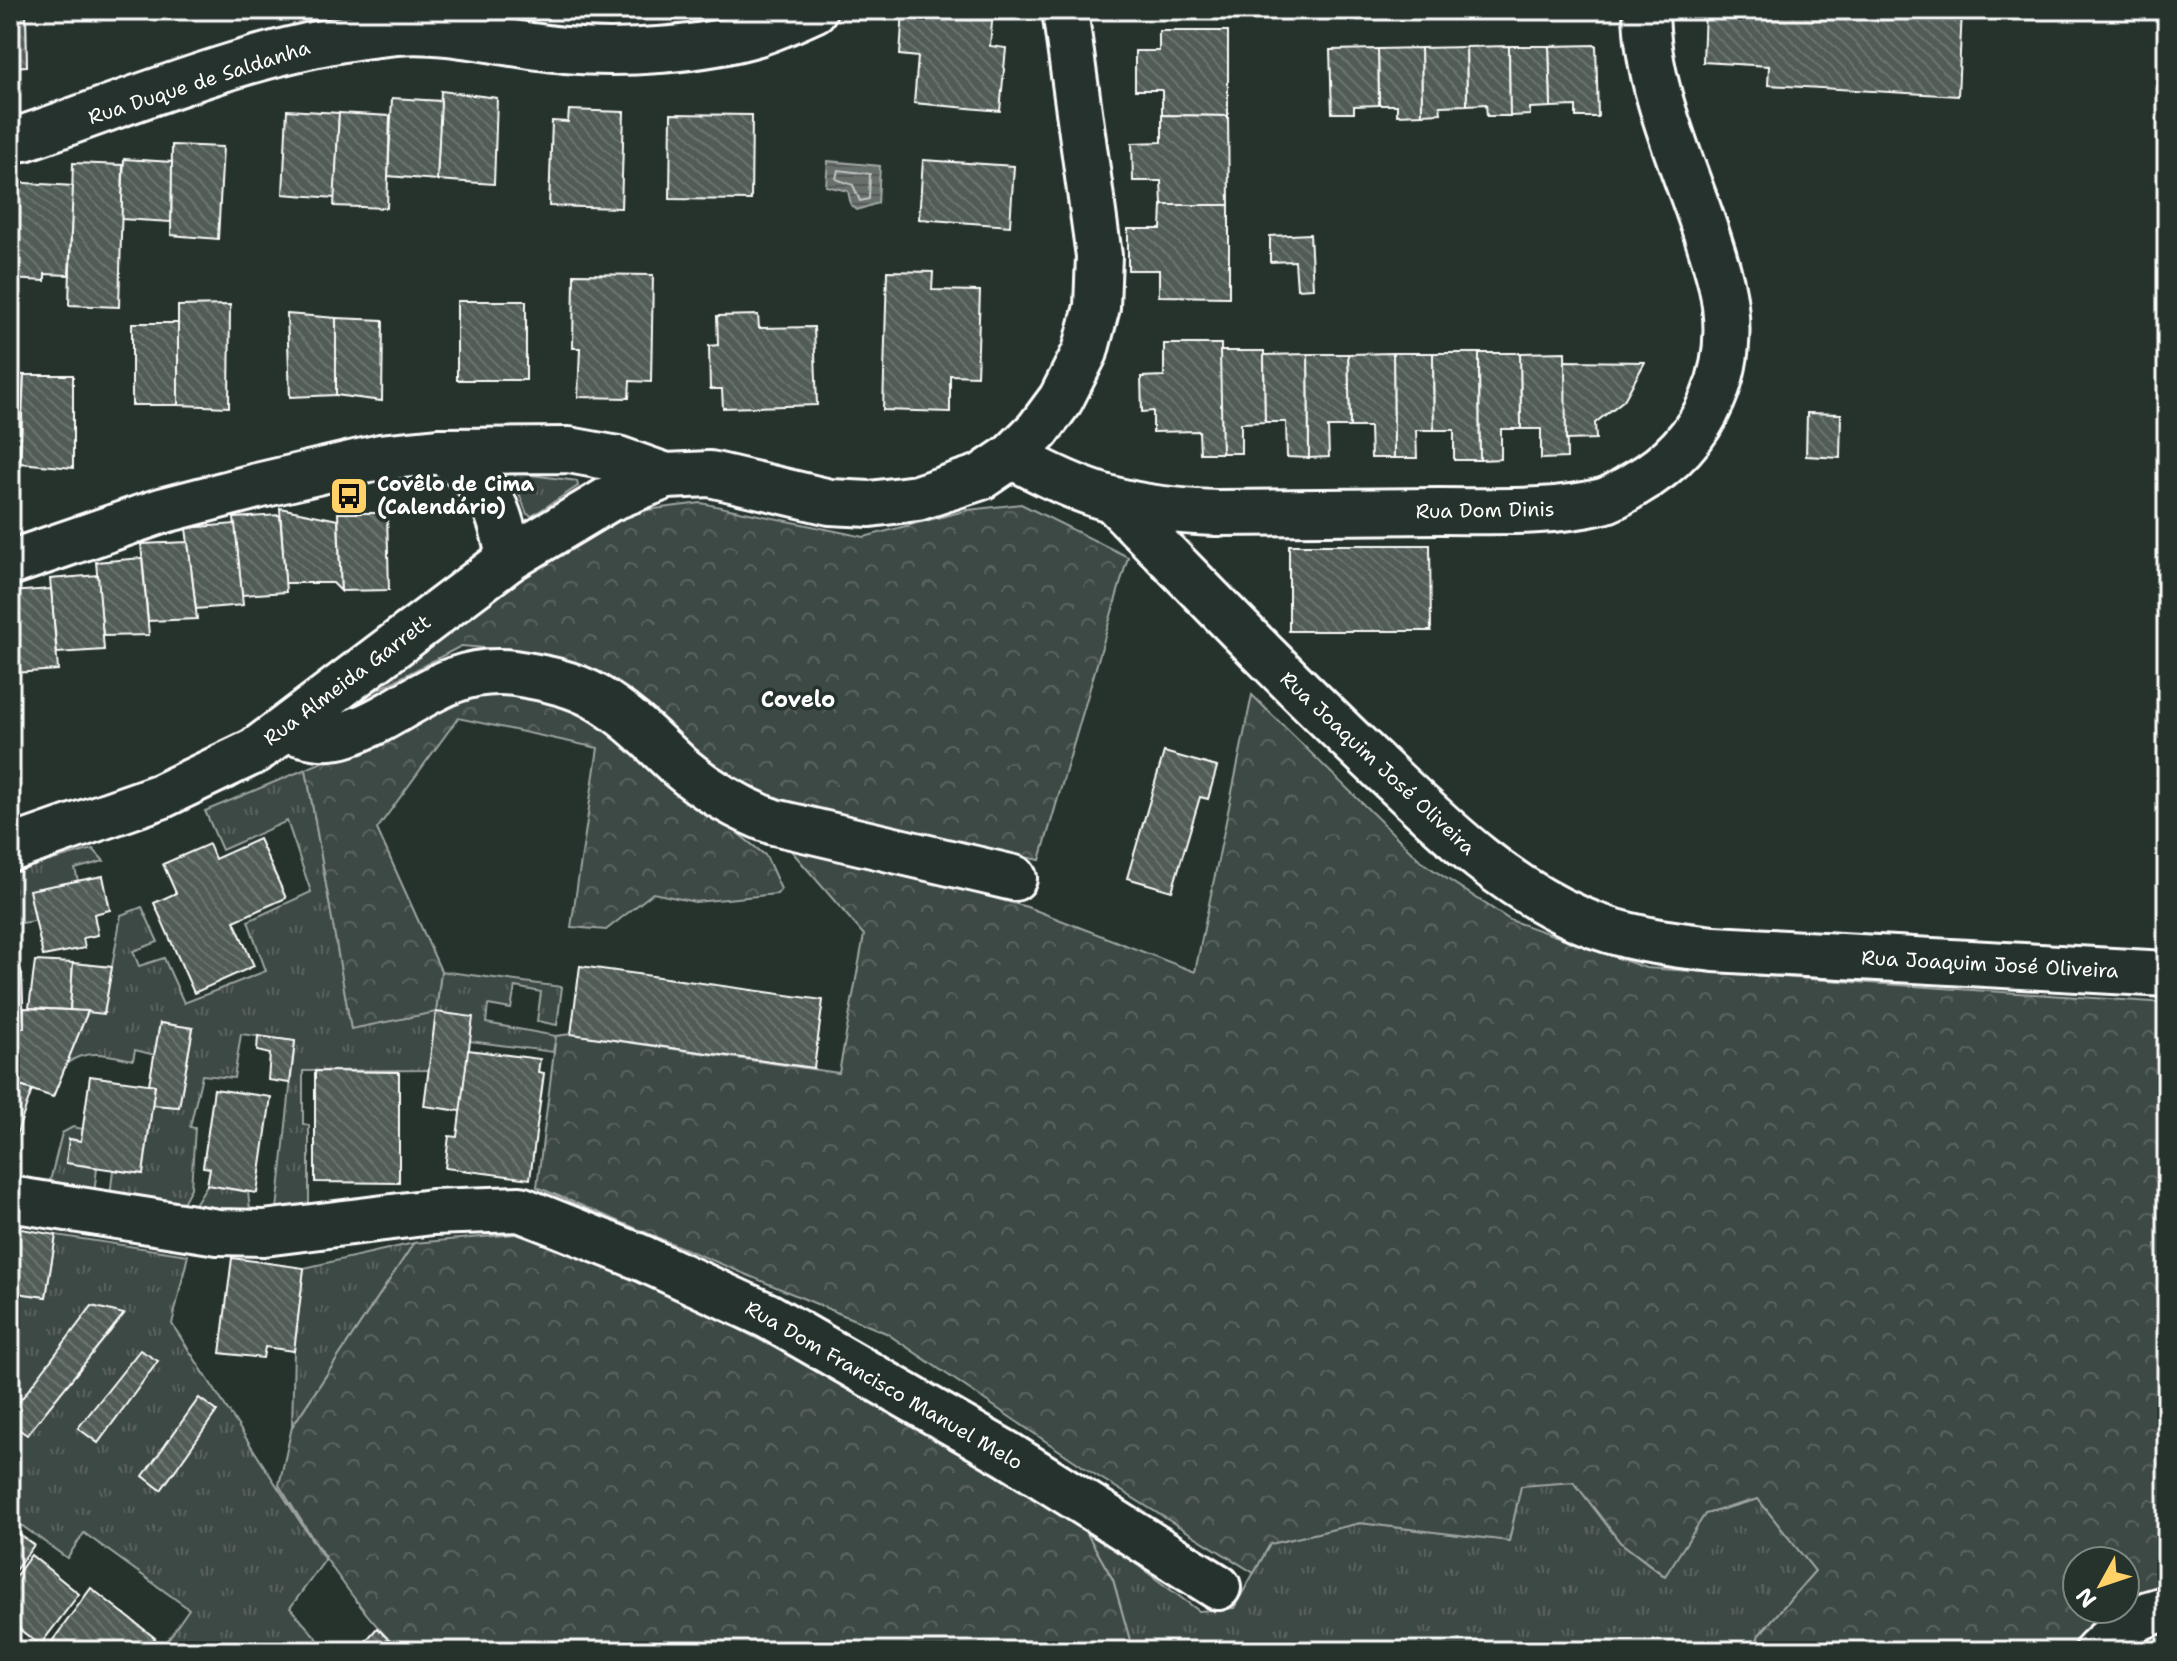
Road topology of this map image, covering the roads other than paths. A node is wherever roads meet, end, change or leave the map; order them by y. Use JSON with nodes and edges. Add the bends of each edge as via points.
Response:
{"nodes":[{"id":1,"x":814,"y":10,"type":"edge"},
{"id":2,"x":1065,"y":10,"type":"edge"},
{"id":3,"x":1646,"y":10,"type":"edge"},
{"id":4,"x":10,"y":140,"type":"edge"},
{"id":5,"x":441,"y":451,"type":"junction"},
{"id":6,"x":1012,"y":456,"type":"junction"},
{"id":7,"x":666,"y":476,"type":"junction"},
{"id":8,"x":1116,"y":503,"type":"junction"},
{"id":9,"x":509,"y":559,"type":"junction"},
{"id":10,"x":10,"y":563,"type":"edge"},
{"id":11,"x":286,"y":729,"type":"junction"},
{"id":12,"x":10,"y":849,"type":"edge"},
{"id":13,"x":1014,"y":878,"type":"dead end"},
{"id":14,"x":2167,"y":974,"type":"edge"},
{"id":15,"x":10,"y":1199,"type":"edge"},
{"id":16,"x":1218,"y":1587,"type":"dead end"},
{"id":17,"x":2167,"y":1609,"type":"edge"},
{"id":18,"x":2097,"y":1651,"type":"edge"}],
"edges":[{"from":1,"to":4,"type":"street","name":"Rua Duque de Saldanha","via":[[757,33],[618,52],[401,32],[345,38],[285,50]]},
{"from":2,"to":6,"type":"street","via":[[1099,256],[1097,307],[1085,352],[1061,399]]},
{"from":3,"to":8,"type":"street","name":"Rua Dom Dinis","via":[[1668,127],[1722,287],[1725,342],[1717,386],[1699,429],[1683,450],[1606,500],[1546,511],[1216,513]]},
{"from":5,"to":7,"type":"street","via":[[569,450]]},
{"from":5,"to":9,"type":"street","via":[[473,471],[492,500]]},
{"from":5,"to":10,"type":"street","via":[[381,457],[257,486],[161,511]]},
{"from":6,"to":7,"type":"street","via":[[949,490],[870,504],[830,502],[710,474]]},
{"from":6,"to":8,"type":"street","name":"Rua Dom Dinis"},
{"from":7,"to":9,"type":"street","name":"Rua Almeida Garrett","via":[[609,499]]},
{"from":8,"to":14,"type":"street","name":"Rua Joaquim José Oliveira","via":[[1298,690],[1457,841],[1516,885],[1579,920],[1645,941],[1714,949]]},
{"from":9,"to":11,"type":"street","name":"Rua Almeida Garrett"},
{"from":11,"to":12,"type":"street","name":"Rua Almeida Garrett","via":[[218,770],[161,796]]},
{"from":11,"to":13,"type":"street","via":[[325,738],[346,734],[460,677],[511,673],[556,681],[595,696],[713,792],[748,812]]},
{"from":15,"to":16,"type":"street","name":"Rua Dom Francisco Manuel Melo","via":[[218,1232],[264,1233],[432,1212],[520,1209],[768,1316],[1007,1454]]},
{"from":17,"to":18,"type":"street","via":[[2118,1631]]}]}
